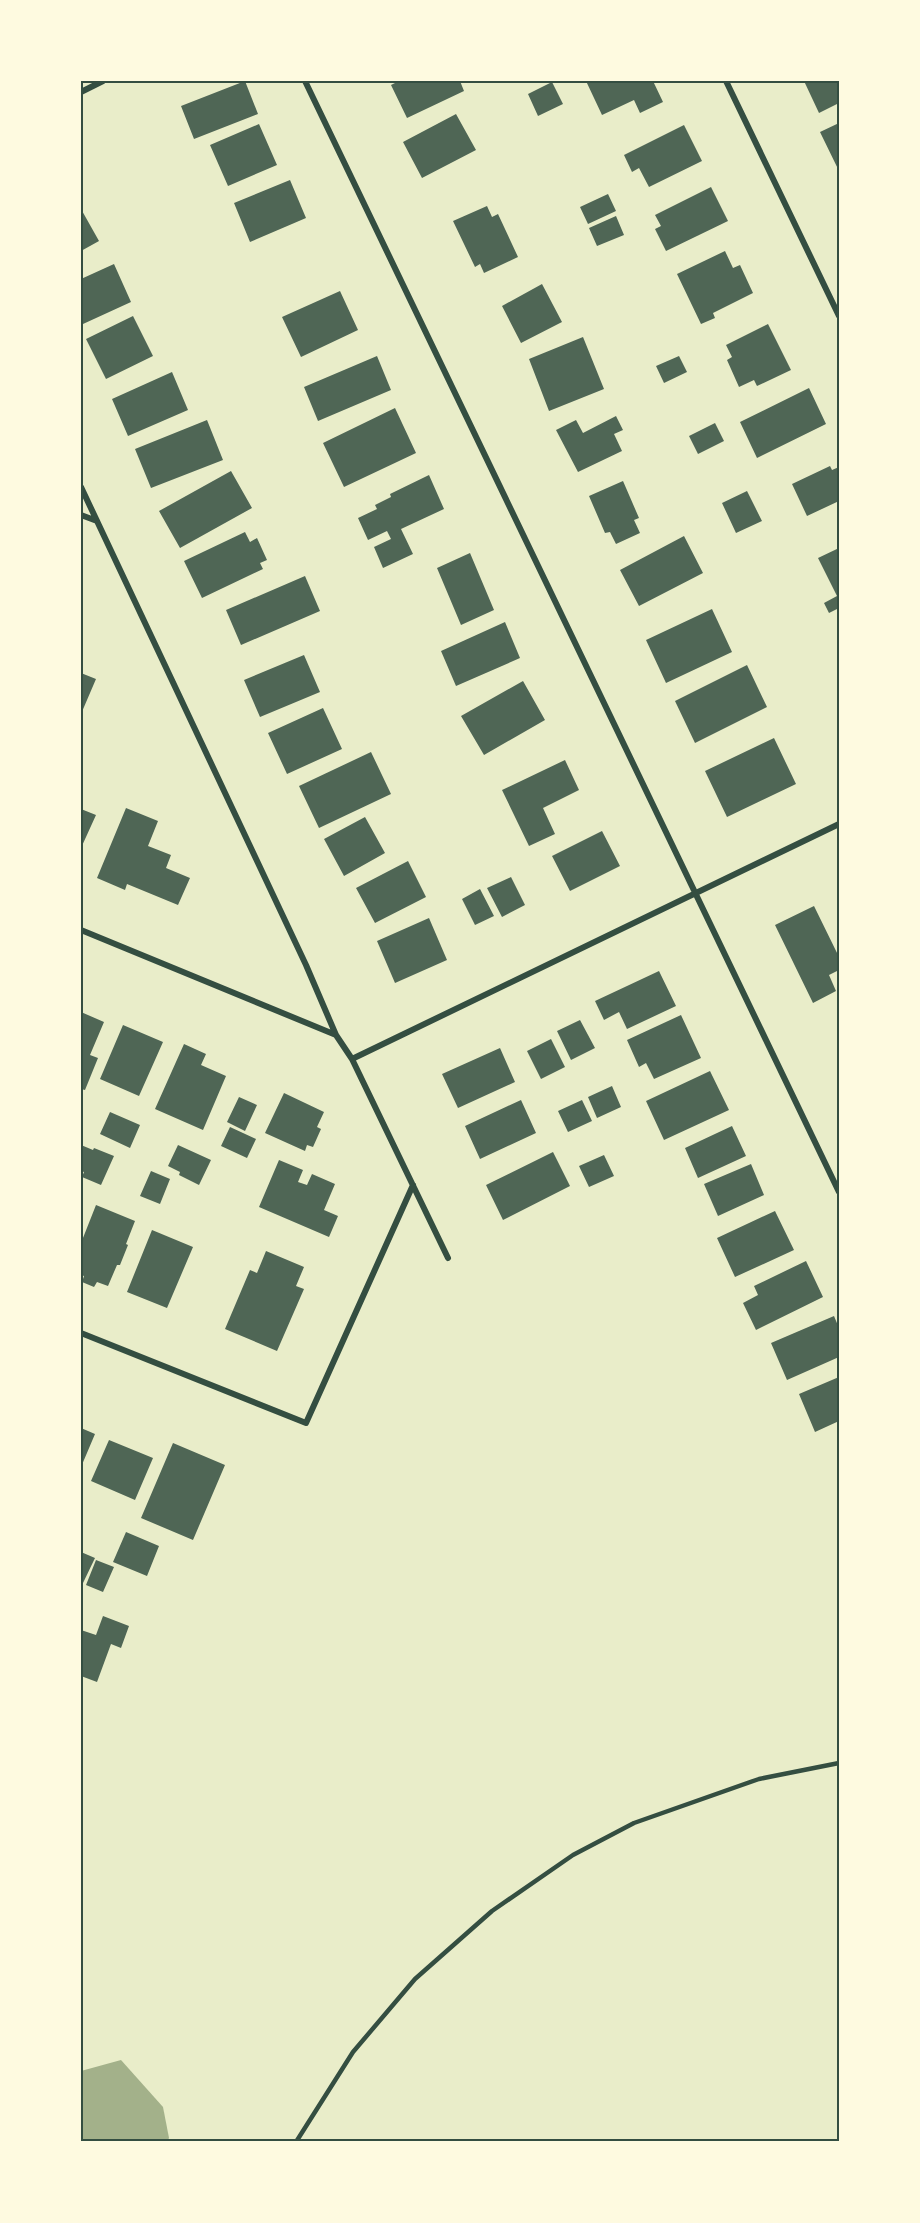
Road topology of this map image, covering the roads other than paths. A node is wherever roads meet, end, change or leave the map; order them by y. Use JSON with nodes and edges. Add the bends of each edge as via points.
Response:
{"nodes":[{"id":1,"x":103,"y":81,"type":"edge"},
{"id":2,"x":305,"y":81,"type":"edge"},
{"id":3,"x":726,"y":81,"type":"edge"},
{"id":4,"x":81,"y":92,"type":"edge"},
{"id":5,"x":839,"y":316,"type":"edge"},
{"id":6,"x":81,"y":487,"type":"edge"},
{"id":7,"x":81,"y":515,"type":"edge"},
{"id":8,"x":98,"y":521,"type":"junction"},
{"id":9,"x":839,"y":824,"type":"edge"},
{"id":10,"x":696,"y":894,"type":"junction"},
{"id":11,"x":81,"y":930,"type":"edge"},
{"id":12,"x":336,"y":1035,"type":"junction"},
{"id":13,"x":352,"y":1059,"type":"junction"},
{"id":14,"x":413,"y":1185,"type":"junction"},
{"id":15,"x":839,"y":1192,"type":"edge"},
{"id":16,"x":448,"y":1258,"type":"dead end"},
{"id":17,"x":81,"y":1334,"type":"edge"},
{"id":18,"x":839,"y":1763,"type":"edge"},
{"id":19,"x":296,"y":2142,"type":"edge"}],
"edges":[{"from":1,"to":4,"type":"street"},
{"from":2,"to":10,"type":"street"},
{"from":3,"to":5,"type":"street"},
{"from":6,"to":8,"type":"street"},
{"from":7,"to":8,"type":"street"},
{"from":8,"to":12,"type":"street"},
{"from":9,"to":10,"type":"street"},
{"from":10,"to":13,"type":"street"},
{"from":10,"to":15,"type":"street"},
{"from":11,"to":12,"type":"street"},
{"from":12,"to":13,"type":"street"},
{"from":13,"to":14,"type":"street"},
{"from":14,"to":16,"type":"street"},
{"from":14,"to":17,"type":"street","via":[[306,1423]]},
{"from":18,"to":19,"type":"lane","via":[[759,1779],[634,1823],[573,1855],[492,1911],[407,1988],[353,2052]]}]}
